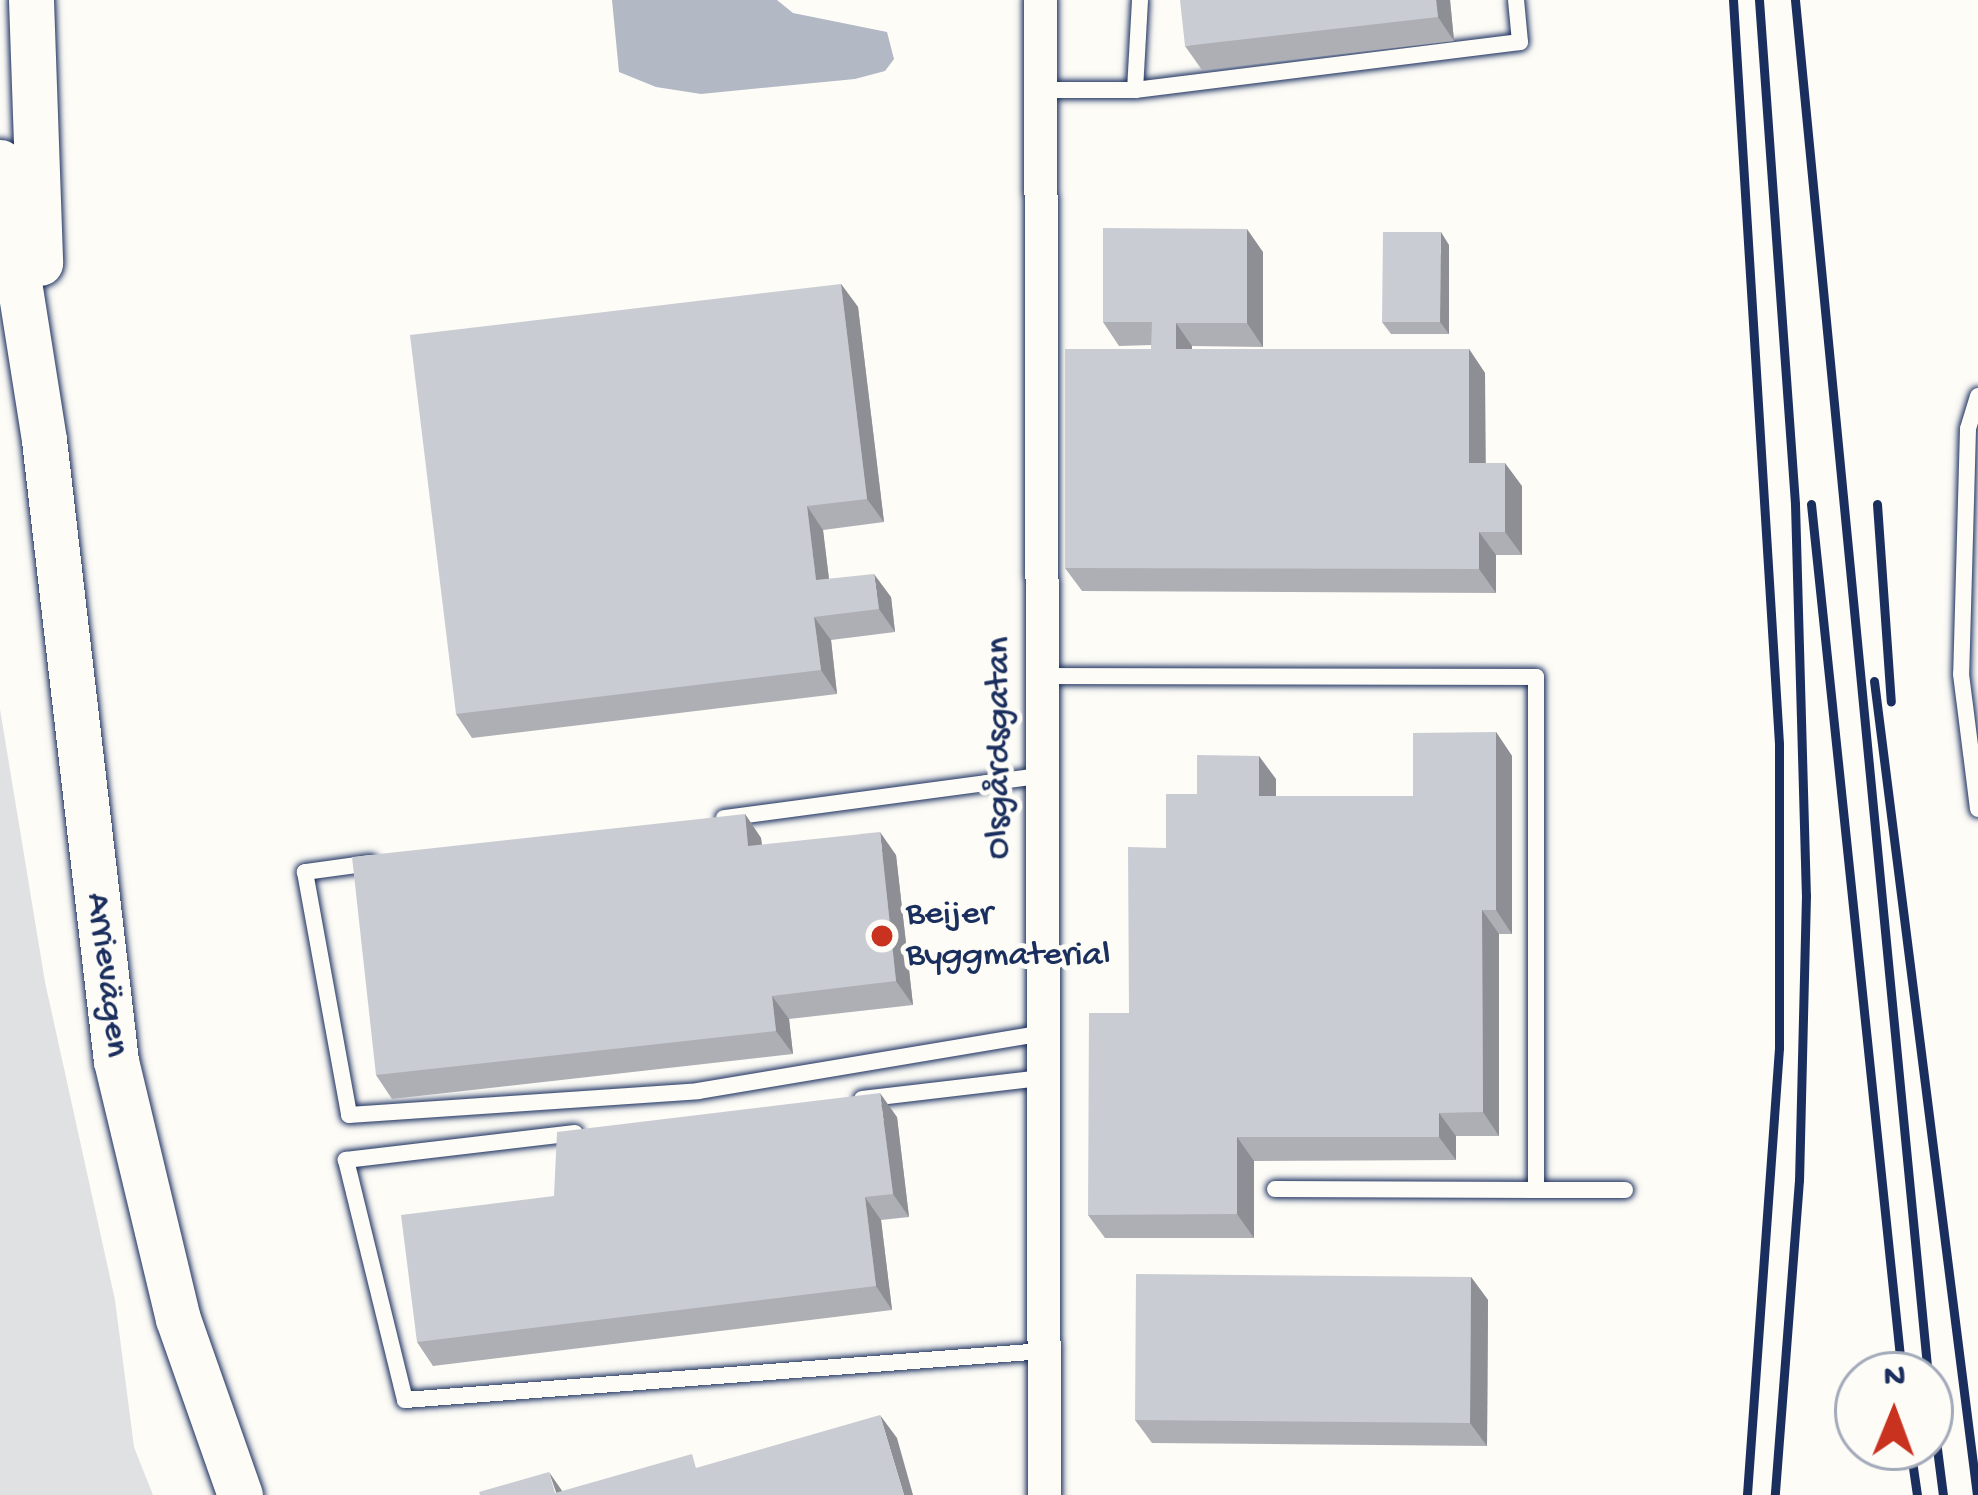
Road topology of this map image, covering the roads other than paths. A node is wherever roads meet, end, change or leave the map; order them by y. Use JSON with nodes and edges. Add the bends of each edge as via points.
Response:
{"nodes":[{"id":1,"x":31,"y":0,"type":"edge"},
{"id":2,"x":1040,"y":0,"type":"edge"},
{"id":3,"x":1140,"y":0,"type":"edge"},
{"id":4,"x":1516,"y":0,"type":"edge"},
{"id":5,"x":1040,"y":90,"type":"junction"},
{"id":6,"x":1135,"y":90,"type":"junction"},
{"id":7,"x":0,"y":162,"type":"edge"},
{"id":8,"x":1978,"y":396,"type":"edge"},
{"id":9,"x":44,"y":440,"type":"junction"},
{"id":10,"x":1039,"y":676,"type":"junction"},
{"id":11,"x":1039,"y":776,"type":"junction"},
{"id":12,"x":1978,"y":808,"type":"edge"},
{"id":13,"x":700,"y":821,"type":"edge"},
{"id":14,"x":398,"y":860,"type":"edge"},
{"id":15,"x":1040,"y":1034,"type":"junction"},
{"id":16,"x":1040,"y":1078,"type":"junction"},
{"id":17,"x":830,"y":1103,"type":"edge"},
{"id":18,"x":600,"y":1130,"type":"edge"},
{"id":19,"x":1275,"y":1189,"type":"dead end"},
{"id":20,"x":1536,"y":1190,"type":"junction"},
{"id":21,"x":1624,"y":1190,"type":"dead end"},
{"id":22,"x":1043,"y":1351,"type":"junction"},
{"id":23,"x":240,"y":1495,"type":"edge"},
{"id":24,"x":1044,"y":1495,"type":"edge"}],
"edges":[{"from":1,"to":9,"type":"main road","name":"Arrievägen"},
{"from":2,"to":5,"type":"street","name":"Olsgårdsgatan"},
{"from":3,"to":6,"type":"lane"},
{"from":4,"to":6,"type":"lane","via":[[1520,42]]},
{"from":5,"to":6,"type":"lane"},
{"from":5,"to":10,"type":"street","name":"Olsgårdsgatan"},
{"from":7,"to":9,"type":"main road","name":"Arrievägen"},
{"from":8,"to":12,"type":"lane","via":[[1968,428],[1961,674]]},
{"from":9,"to":23,"type":"main road","name":"Arrievägen","via":[[116,1061],[178,1319]]},
{"from":10,"to":11,"type":"street","name":"Olsgårdsgatan"},
{"from":10,"to":20,"type":"lane","via":[[1537,677]]},
{"from":11,"to":13,"type":"lane"},
{"from":11,"to":15,"type":"street","name":"Olsgårdsgatan"},
{"from":14,"to":15,"type":"lane","via":[[305,872],[349,1114],[698,1091]]},
{"from":15,"to":16,"type":"street","name":"Olsgårdsgatan"},
{"from":16,"to":17,"type":"lane"},
{"from":16,"to":22,"type":"street","name":"Olsgårdsgatan"},
{"from":18,"to":22,"type":"lane","via":[[346,1160],[405,1400]]},
{"from":19,"to":20,"type":"lane"},
{"from":20,"to":21,"type":"lane"},
{"from":22,"to":24,"type":"street","name":"Olsgårdsgatan"}]}
